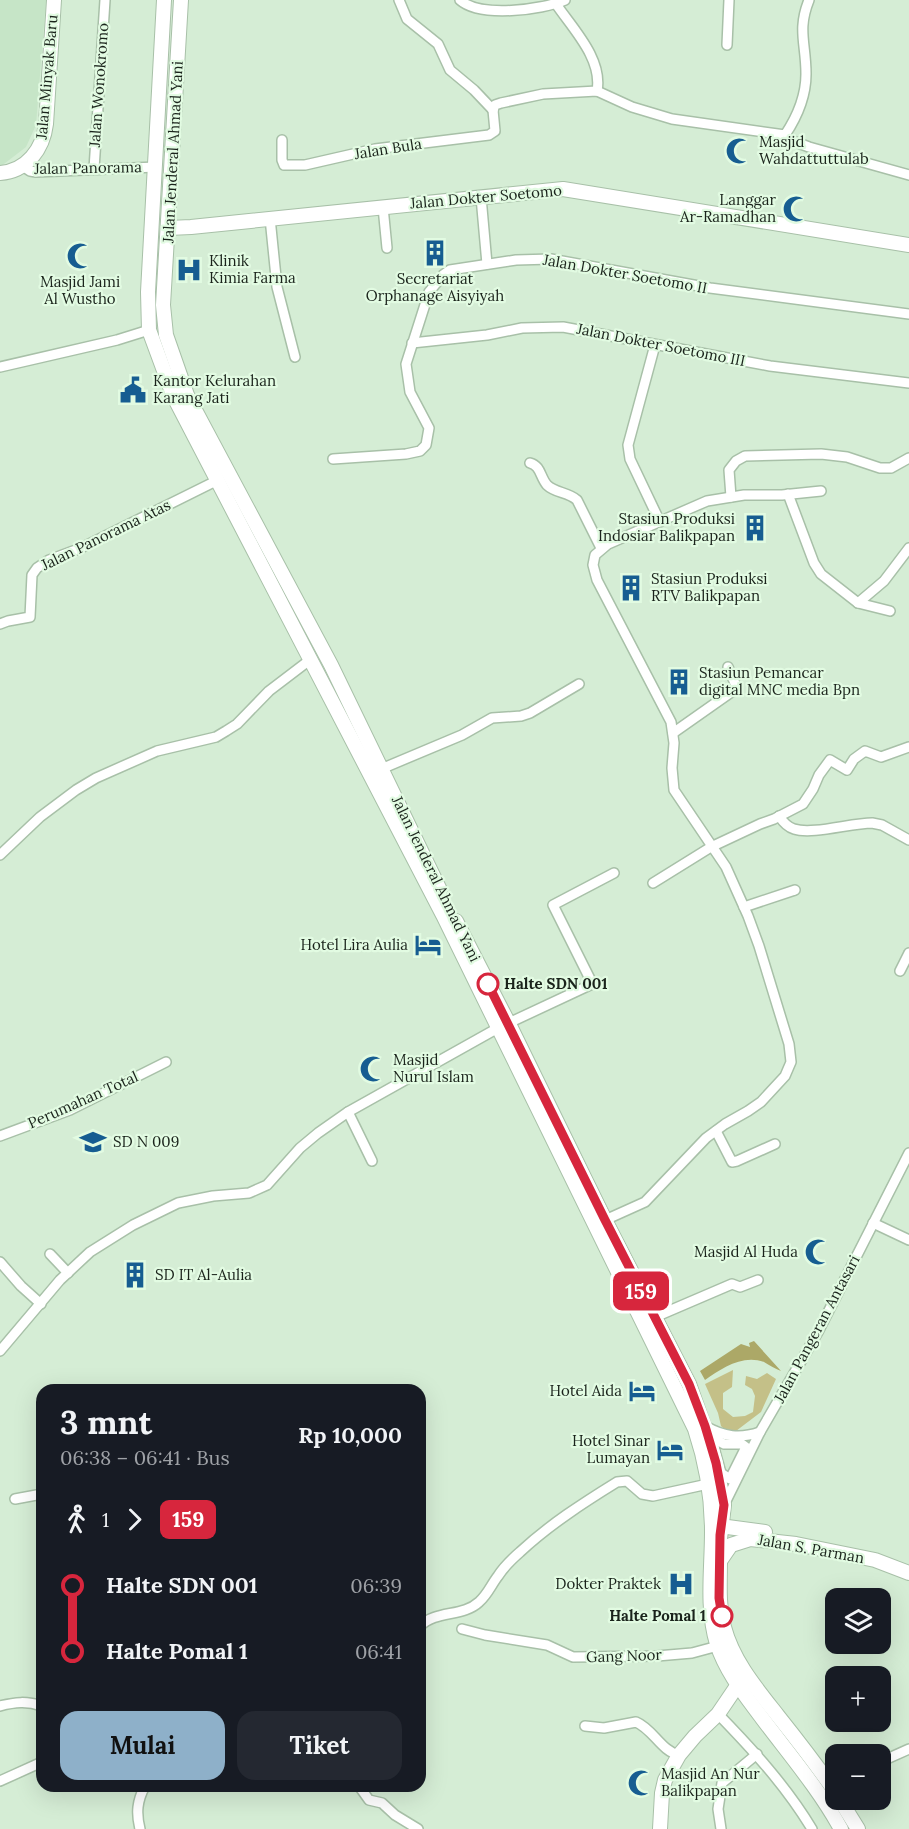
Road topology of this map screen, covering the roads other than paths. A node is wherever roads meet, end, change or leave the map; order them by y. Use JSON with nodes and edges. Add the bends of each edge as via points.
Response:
{"nodes":[{"id":1,"x":54,"y":0,"type":"edge"},
{"id":2,"x":105,"y":0,"type":"edge"},
{"id":3,"x":164,"y":0,"type":"edge"},
{"id":4,"x":181,"y":0,"type":"edge"},
{"id":5,"x":399,"y":0,"type":"edge"},
{"id":6,"x":460,"y":0,"type":"edge"},
{"id":7,"x":729,"y":0,"type":"edge"},
{"id":8,"x":809,"y":0,"type":"edge"},
{"id":9,"x":555,"y":2,"type":"edge"},
{"id":10,"x":727,"y":45,"type":"dead end"},
{"id":11,"x":597,"y":91,"type":"junction"},
{"id":12,"x":493,"y":110,"type":"junction"},
{"id":13,"x":785,"y":135,"type":"junction"},
{"id":14,"x":282,"y":140,"type":"dead end"},
{"id":15,"x":37,"y":152,"type":"junction"},
{"id":16,"x":21,"y":165,"type":"junction"},
{"id":17,"x":156,"y":167,"type":"junction"},
{"id":18,"x":94,"y":169,"type":"junction"},
{"id":19,"x":1,"y":173,"type":"edge"},
{"id":20,"x":909,"y":175,"type":"edge"},
{"id":21,"x":481,"y":197,"type":"junction"},
{"id":22,"x":383,"y":207,"type":"junction"},
{"id":23,"x":270,"y":218,"type":"junction"},
{"id":24,"x":169,"y":228,"type":"junction"},
{"id":25,"x":909,"y":244,"type":"edge"},
{"id":26,"x":387,"y":248,"type":"dead end"},
{"id":27,"x":487,"y":264,"type":"junction"},
{"id":28,"x":909,"y":314,"type":"edge"},
{"id":29,"x":149,"y":330,"type":"junction"},
{"id":30,"x":412,"y":343,"type":"junction"},
{"id":31,"x":655,"y":345,"type":"junction"},
{"id":32,"x":295,"y":357,"type":"dead end"},
{"id":33,"x":0,"y":367,"type":"edge"},
{"id":34,"x":909,"y":383,"type":"edge"},
{"id":35,"x":909,"y":458,"type":"edge"},
{"id":36,"x":333,"y":459,"type":"dead end"},
{"id":37,"x":530,"y":463,"type":"dead end"},
{"id":38,"x":216,"y":481,"type":"junction"},
{"id":39,"x":821,"y":491,"type":"dead end"},
{"id":40,"x":788,"y":495,"type":"junction"},
{"id":41,"x":731,"y":497,"type":"junction"},
{"id":42,"x":660,"y":522,"type":"junction"},
{"id":43,"x":601,"y":548,"type":"junction"},
{"id":44,"x":909,"y":549,"type":"edge"},
{"id":45,"x":858,"y":603,"type":"junction"},
{"id":46,"x":890,"y":611,"type":"dead end"},
{"id":47,"x":0,"y":624,"type":"edge"},
{"id":48,"x":310,"y":659,"type":"junction"},
{"id":49,"x":728,"y":667,"type":"dead end"},
{"id":50,"x":579,"y":684,"type":"dead end"},
{"id":51,"x":673,"y":733,"type":"junction"},
{"id":52,"x":909,"y":747,"type":"edge"},
{"id":53,"x":381,"y":769,"type":"junction"},
{"id":54,"x":780,"y":816,"type":"junction"},
{"id":55,"x":909,"y":840,"type":"edge"},
{"id":56,"x":711,"y":847,"type":"junction"},
{"id":57,"x":0,"y":855,"type":"edge"},
{"id":58,"x":614,"y":873,"type":"dead end"},
{"id":59,"x":653,"y":883,"type":"dead end"},
{"id":60,"x":795,"y":890,"type":"dead end"},
{"id":61,"x":744,"y":907,"type":"junction"},
{"id":62,"x":909,"y":953,"type":"edge"},
{"id":63,"x":900,"y":971,"type":"dead end"},
{"id":64,"x":503,"y":1026,"type":"junction"},
{"id":65,"x":166,"y":1062,"type":"dead end"},
{"id":66,"x":348,"y":1112,"type":"junction"},
{"id":67,"x":716,"y":1131,"type":"junction"},
{"id":68,"x":0,"y":1136,"type":"edge"},
{"id":69,"x":775,"y":1143,"type":"dead end"},
{"id":70,"x":909,"y":1153,"type":"edge"},
{"id":71,"x":372,"y":1161,"type":"dead end"},
{"id":72,"x":605,"y":1220,"type":"junction"},
{"id":73,"x":873,"y":1223,"type":"junction"},
{"id":74,"x":909,"y":1240,"type":"edge"},
{"id":75,"x":50,"y":1254,"type":"dead end"},
{"id":76,"x":0,"y":1262,"type":"edge"},
{"id":77,"x":68,"y":1273,"type":"junction"},
{"id":78,"x":758,"y":1280,"type":"dead end"},
{"id":79,"x":41,"y":1304,"type":"junction"},
{"id":80,"x":655,"y":1317,"type":"junction"},
{"id":81,"x":0,"y":1351,"type":"edge"},
{"id":82,"x":705,"y":1426,"type":"junction"},
{"id":83,"x":760,"y":1432,"type":"junction"},
{"id":84,"x":742,"y":1444,"type":"joint"},
{"id":85,"x":708,"y":1484,"type":"junction"},
{"id":86,"x":36,"y":1495,"type":"edge"},
{"id":87,"x":15,"y":1499,"type":"dead end"},
{"id":88,"x":724,"y":1505,"type":"junction"},
{"id":89,"x":720,"y":1526,"type":"junction"},
{"id":90,"x":720,"y":1561,"type":"junction"},
{"id":91,"x":909,"y":1564,"type":"edge"},
{"id":92,"x":909,"y":1573,"type":"edge"},
{"id":93,"x":426,"y":1621,"type":"edge"},
{"id":94,"x":462,"y":1629,"type":"dead end"},
{"id":95,"x":718,"y":1646,"type":"junction"},
{"id":96,"x":737,"y":1686,"type":"junction"},
{"id":97,"x":36,"y":1704,"type":"edge"},
{"id":98,"x":0,"y":1706,"type":"edge"},
{"id":99,"x":718,"y":1714,"type":"junction"},
{"id":100,"x":585,"y":1726,"type":"dead end"},
{"id":101,"x":909,"y":1749,"type":"edge"},
{"id":102,"x":757,"y":1754,"type":"junction"},
{"id":103,"x":679,"y":1755,"type":"junction"},
{"id":104,"x":891,"y":1757,"type":"edge"},
{"id":105,"x":36,"y":1765,"type":"edge"},
{"id":106,"x":825,"y":1777,"type":"edge"},
{"id":107,"x":0,"y":1781,"type":"edge"},
{"id":108,"x":142,"y":1792,"type":"edge"},
{"id":109,"x":363,"y":1792,"type":"edge"},
{"id":110,"x":846,"y":1810,"type":"edge"},
{"id":111,"x":415,"y":1828,"type":"edge"},
{"id":112,"x":140,"y":1829,"type":"edge"},
{"id":113,"x":660,"y":1829,"type":"edge"},
{"id":114,"x":721,"y":1829,"type":"edge"},
{"id":115,"x":812,"y":1829,"type":"edge"},
{"id":116,"x":841,"y":1829,"type":"edge"},
{"id":117,"x":858,"y":1829,"type":"edge"}],
"edges":[{"from":1,"to":15,"type":"main road","name":"Jalan Minyak Baru","via":[[45,124]]},
{"from":2,"to":18,"type":"street","name":"Jalan Wonokromo"},
{"from":3,"to":17,"type":"main road","name":"Jalan Jenderal Ahmad Yani"},
{"from":4,"to":24,"type":"main road","name":"Jalan Jenderal Ahmad Yani"},
{"from":5,"to":12,"type":"street","via":[[407,19],[439,47],[450,70]]},
{"from":6,"to":9,"type":"street","via":[[470,8],[484,11]]},
{"from":7,"to":10,"type":"street"},
{"from":8,"to":13,"type":"street","via":[[801,30],[806,77],[803,98],[797,118]]},
{"from":9,"to":11,"type":"street","via":[[596,66]]},
{"from":11,"to":12,"type":"street","via":[[543,94],[501,103]]},
{"from":11,"to":13,"type":"street","via":[[672,119]]},
{"from":12,"to":14,"type":"street","name":"Jalan Bula","via":[[495,131],[489,135],[375,149],[305,165],[284,165]]},
{"from":13,"to":20,"type":"street","via":[[809,147]]},
{"from":15,"to":16,"type":"main road","name":"Jalan Minyak Baru"},
{"from":15,"to":19,"type":"main road","name":"Jalan Minyak Baru"},
{"from":16,"to":18,"type":"street","name":"Jalan Panorama","via":[[36,172]]},
{"from":16,"to":19,"type":"main road","name":"Jalan Minyak Baru"},
{"from":17,"to":18,"type":"street","name":"Jalan Panorama"},
{"from":17,"to":29,"type":"main road","name":"Jalan Jenderal Ahmad Yani"},
{"from":21,"to":22,"type":"main road","name":"Jalan Dokter Soetomo"},
{"from":21,"to":25,"type":"main road","name":"Jalan Dokter Soetomo","via":[[563,189]]},
{"from":21,"to":27,"type":"street"},
{"from":22,"to":23,"type":"main road","name":"Jalan Dokter Soetomo"},
{"from":22,"to":26,"type":"street"},
{"from":23,"to":24,"type":"main road","name":"Jalan Dokter Soetomo"},
{"from":23,"to":32,"type":"street","via":[[277,287]]},
{"from":24,"to":53,"type":"main road","name":"Jalan Jenderal Ahmad Yani","via":[[163,305],[166,335],[187,395],[331,665]]},
{"from":27,"to":28,"type":"street","name":"Jalan Dokter Soetomo II","via":[[551,259],[710,288]]},
{"from":27,"to":30,"type":"street","name":"Jalan Dokter Soetomo II","via":[[450,270],[435,283]]},
{"from":29,"to":33,"type":"street"},
{"from":29,"to":38,"type":"main road","name":"Jalan Jenderal Ahmad Yani","via":[[173,395]]},
{"from":30,"to":31,"type":"street","name":"Jalan Dokter Soetomo III","via":[[522,328],[563,327]]},
{"from":30,"to":36,"type":"street","name":"Jalan Dokter Soetomo II","via":[[406,373],[410,392],[428,423],[426,445],[420,451],[406,454]]},
{"from":31,"to":34,"type":"street","name":"Jalan Dokter Soetomo III","via":[[770,366]]},
{"from":31,"to":42,"type":"street","via":[[628,445],[630,459]]},
{"from":35,"to":41,"type":"street","via":[[891,468],[880,468],[847,457],[821,454],[745,456],[729,470]]},
{"from":37,"to":43,"type":"street","via":[[549,486],[577,500]]},
{"from":38,"to":47,"type":"street","name":"Jalan Panorama Atas","via":[[49,560],[33,574],[30,617]]},
{"from":38,"to":48,"type":"main road","name":"Jalan Jenderal Ahmad Yani"},
{"from":39,"to":40,"type":"street"},
{"from":40,"to":41,"type":"street"},
{"from":40,"to":45,"type":"street","via":[[821,574]]},
{"from":41,"to":42,"type":"street","via":[[707,501]]},
{"from":42,"to":43,"type":"street"},
{"from":43,"to":51,"type":"street","via":[[593,565],[597,580],[658,694]]},
{"from":44,"to":45,"type":"street","via":[[884,581]]},
{"from":45,"to":46,"type":"street"},
{"from":48,"to":57,"type":"street","via":[[226,731],[157,751],[96,778],[40,817]]},
{"from":48,"to":64,"type":"main road","name":"Jalan Jenderal Ahmad Yani"},
{"from":49,"to":51,"type":"street","via":[[737,688]]},
{"from":50,"to":53,"type":"street","via":[[530,713],[492,718]]},
{"from":51,"to":56,"type":"street","via":[[674,790]]},
{"from":52,"to":54,"type":"street","via":[[881,757],[865,751],[847,770],[830,760],[802,804]]},
{"from":53,"to":64,"type":"main road","name":"Jalan Jenderal Ahmad Yani"},
{"from":54,"to":55,"type":"street","via":[[794,830],[872,823]]},
{"from":54,"to":56,"type":"street"},
{"from":56,"to":59,"type":"street"},
{"from":56,"to":61,"type":"street","via":[[726,867]]},
{"from":58,"to":64,"type":"street","via":[[553,905],[590,985]]},
{"from":60,"to":61,"type":"street"},
{"from":61,"to":67,"type":"street","via":[[789,1044],[791,1062],[785,1076],[761,1102]]},
{"from":62,"to":63,"type":"street"},
{"from":64,"to":66,"type":"street"},
{"from":64,"to":72,"type":"main road","name":"Jalan Jenderal Ahmad Yani"},
{"from":64,"to":85,"type":"main road","name":"Jalan Jenderal Ahmad Yani","via":[[695,1429]]},
{"from":65,"to":68,"type":"street","name":"Perumahan Total","via":[[70,1110]]},
{"from":66,"to":71,"type":"street"},
{"from":66,"to":77,"type":"street","via":[[300,1148],[267,1185],[249,1193],[178,1203],[90,1252]]},
{"from":67,"to":69,"type":"street","via":[[732,1161]]},
{"from":67,"to":72,"type":"street","via":[[645,1202]]},
{"from":70,"to":73,"type":"street","name":"Jalan Pangeran Antasari"},
{"from":72,"to":80,"type":"main road","name":"Jalan Jenderal Ahmad Yani"},
{"from":73,"to":74,"type":"street"},
{"from":73,"to":83,"type":"street","name":"Jalan Pangeran Antasari","via":[[818,1332]]},
{"from":75,"to":77,"type":"street"},
{"from":76,"to":79,"type":"street"},
{"from":77,"to":79,"type":"street"},
{"from":78,"to":80,"type":"street","via":[[740,1287],[732,1284]]},
{"from":79,"to":81,"type":"street"},
{"from":80,"to":82,"type":"main road","name":"Jalan Jenderal Ahmad Yani"},
{"from":82,"to":83,"type":"street","via":[[731,1437]]},
{"from":82,"to":88,"type":"main road","name":"Jalan Jenderal Ahmad Yani"},
{"from":83,"to":88,"type":"street","name":"Jalan Pangeran Antasari"},
{"from":84,"to":84,"type":"street","via":[[746,1447],[730,1479],[722,1473],[711,1437],[724,1444]]},
{"from":85,"to":93,"type":"street","via":[[653,1496],[642,1494],[627,1481],[617,1482],[552,1523],[498,1575],[478,1604]]},
{"from":85,"to":95,"type":"main road","name":"Jalan Jenderal Ahmad Yani","via":[[712,1530],[710,1600]]},
{"from":86,"to":87,"type":"street"},
{"from":88,"to":89,"type":"main road","name":"Jalan Jenderal Ahmad Yani"},
{"from":89,"to":90,"type":"main road","name":"Jalan Jenderal Ahmad Yani"},
{"from":89,"to":91,"type":"main road","name":"Jalan S. Parman","via":[[878,1552]]},
{"from":90,"to":92,"type":"main road","name":"Jalan S. Parman","via":[[731,1545],[750,1539],[875,1560]]},
{"from":90,"to":106,"type":"main road","name":"Jalan Jenderal Ahmad Yani","via":[[719,1598],[729,1644],[755,1687]]},
{"from":94,"to":95,"type":"street","name":"Gang Noor","via":[[547,1645],[573,1657],[657,1656]]},
{"from":95,"to":96,"type":"main road","name":"Jalan Jenderal Ahmad Yani"},
{"from":96,"to":99,"type":"main road"},
{"from":96,"to":116,"type":"main road","name":"Jalan Jenderal Ahmad Yani"},
{"from":97,"to":98,"type":"street","via":[[15,1702]]},
{"from":99,"to":102,"type":"street"},
{"from":99,"to":103,"type":"main road"},
{"from":100,"to":103,"type":"street","via":[[604,1728],[636,1722],[667,1750]]},
{"from":101,"to":104,"type":"street"},
{"from":102,"to":114,"type":"street","via":[[722,1783],[718,1809]]},
{"from":102,"to":115,"type":"street"},
{"from":103,"to":113,"type":"main road","via":[[665,1780]]},
{"from":105,"to":107,"type":"street"},
{"from":108,"to":112,"type":"street","via":[[137,1811]]},
{"from":109,"to":111,"type":"street","via":[[369,1800],[382,1803]]},
{"from":110,"to":117,"type":"main road"}]}
